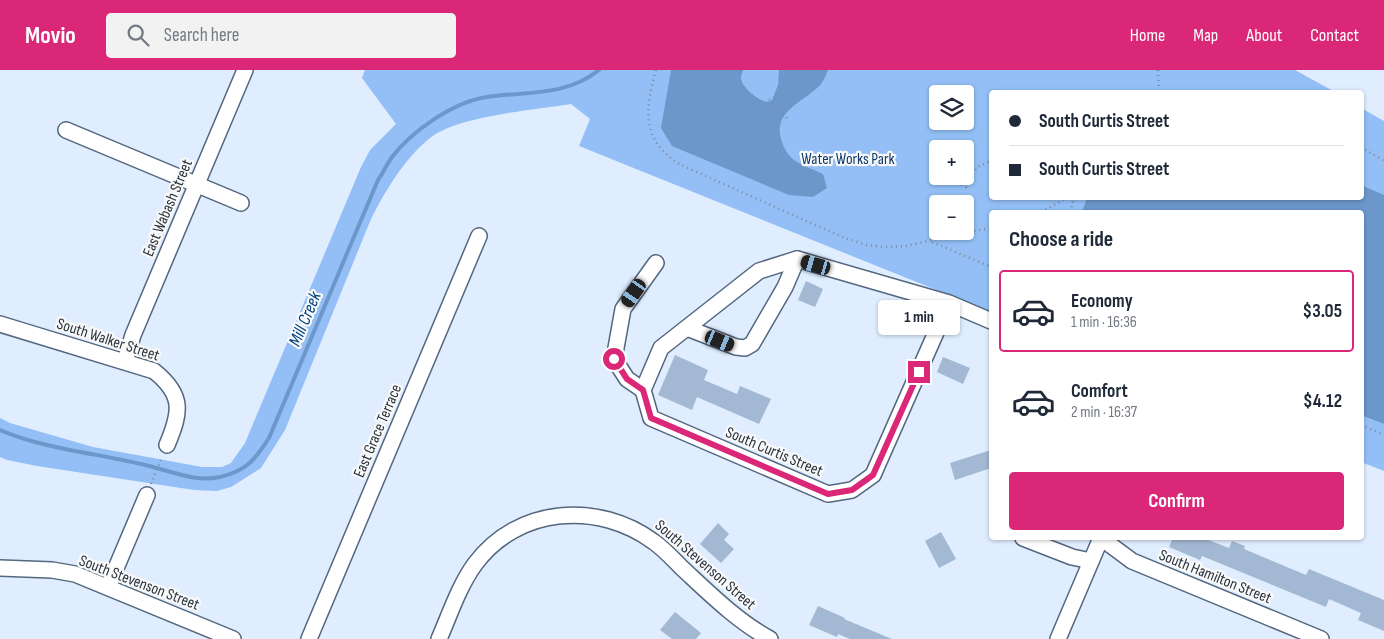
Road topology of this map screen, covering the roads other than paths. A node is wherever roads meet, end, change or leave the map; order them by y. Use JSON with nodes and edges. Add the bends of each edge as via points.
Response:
{"nodes":[{"id":1,"x":245,"y":70,"type":"edge"},
{"id":2,"x":66,"y":130,"type":"dead end"},
{"id":3,"x":197,"y":184,"type":"junction"},
{"id":4,"x":241,"y":203,"type":"dead end"},
{"id":5,"x":479,"y":236,"type":"dead end"},
{"id":6,"x":797,"y":259,"type":"junction"},
{"id":7,"x":656,"y":263,"type":"dead end"},
{"id":8,"x":949,"y":303,"type":"junction"},
{"id":9,"x":989,"y":320,"type":"edge"},
{"id":10,"x":0,"y":324,"type":"edge"},
{"id":11,"x":687,"y":328,"type":"junction"},
{"id":12,"x":125,"y":361,"type":"junction"},
{"id":13,"x":643,"y":390,"type":"junction"},
{"id":14,"x":167,"y":445,"type":"road end"},
{"id":15,"x":147,"y":495,"type":"road end"},
{"id":16,"x":1028,"y":540,"type":"edge"},
{"id":17,"x":1100,"y":540,"type":"edge"},
{"id":18,"x":1104,"y":540,"type":"edge"},
{"id":19,"x":1091,"y":561,"type":"junction"},
{"id":20,"x":0,"y":568,"type":"edge"},
{"id":21,"x":108,"y":587,"type":"junction"},
{"id":22,"x":233,"y":639,"type":"edge"},
{"id":23,"x":310,"y":639,"type":"edge"},
{"id":24,"x":439,"y":639,"type":"edge"},
{"id":25,"x":770,"y":639,"type":"edge"},
{"id":26,"x":1058,"y":639,"type":"edge"},
{"id":27,"x":1321,"y":639,"type":"edge"}],
"edges":[{"from":1,"to":3,"type":"street","name":"East Wabash Street"},
{"from":2,"to":3,"type":"street"},
{"from":3,"to":4,"type":"street"},
{"from":3,"to":12,"type":"street","name":"East Wabash Street"},
{"from":5,"to":23,"type":"street","name":"East Grace Terrace"},
{"from":6,"to":8,"type":"street"},
{"from":6,"to":11,"type":"street","via":[[759,271]]},
{"from":6,"to":11,"type":"street","via":[[752,344],[745,348],[736,347]]},
{"from":7,"to":13,"type":"street","via":[[623,308],[614,359],[627,379]]},
{"from":8,"to":9,"type":"street"},
{"from":8,"to":13,"type":"street","name":"South Curtis Street","via":[[873,475],[852,490],[828,494],[651,418]]},
{"from":10,"to":12,"type":"street","name":"South Walker Street"},
{"from":11,"to":13,"type":"street","via":[[660,348]]},
{"from":12,"to":14,"type":"street","name":"South Walker Street","via":[[154,371],[166,380],[174,394],[178,408],[176,423]]},
{"from":15,"to":21,"type":"street"},
{"from":16,"to":19,"type":"street"},
{"from":17,"to":19,"type":"street"},
{"from":18,"to":27,"type":"street","name":"South Hamilton Street","via":[[1132,561]]},
{"from":19,"to":26,"type":"street"},
{"from":20,"to":21,"type":"street","name":"South Stevenson Street","via":[[75,574]]},
{"from":21,"to":22,"type":"street","name":"South Stevenson Street"},
{"from":24,"to":25,"type":"street","name":"South Stevenson Street","via":[[463,583],[492,546],[533,522],[577,514],[622,524],[656,543],[719,602]]}]}
